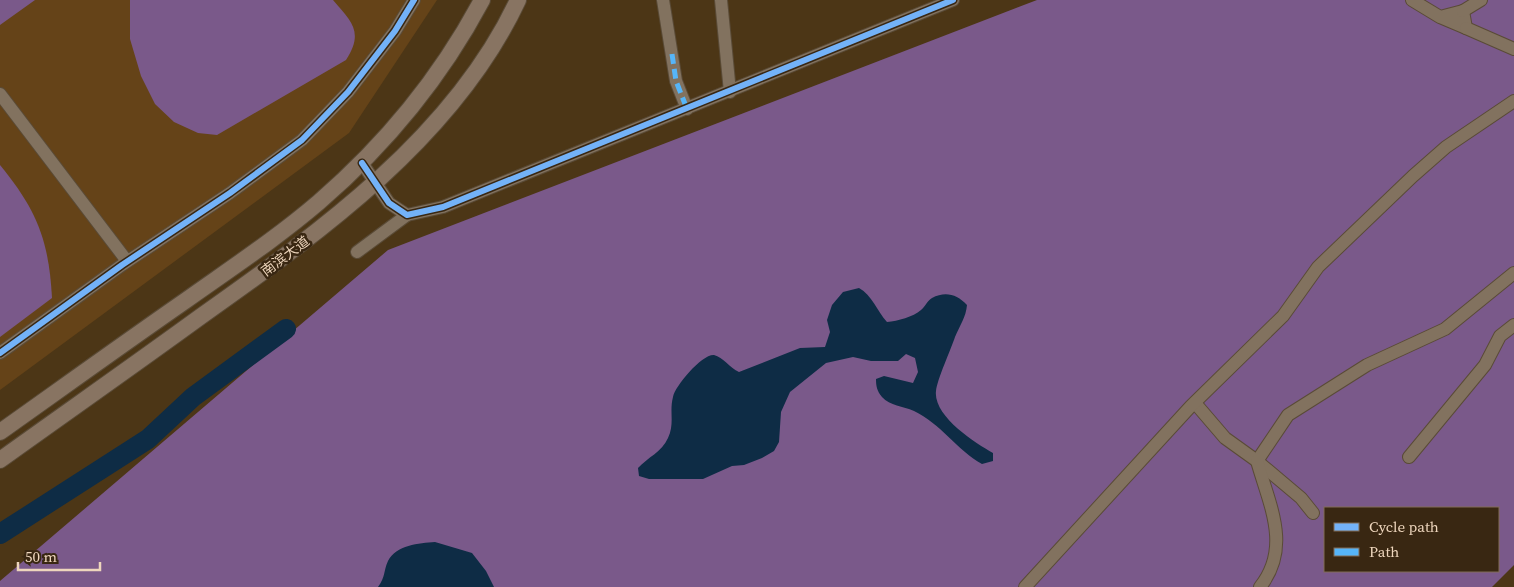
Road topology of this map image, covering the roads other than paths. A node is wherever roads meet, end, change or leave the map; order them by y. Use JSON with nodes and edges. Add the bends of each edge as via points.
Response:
{"nodes":[{"id":1,"x":414,"y":0,"type":"edge"},
{"id":2,"x":482,"y":0,"type":"edge"},
{"id":3,"x":518,"y":0,"type":"edge"},
{"id":4,"x":663,"y":0,"type":"edge"},
{"id":5,"x":721,"y":0,"type":"edge"},
{"id":6,"x":953,"y":0,"type":"edge"},
{"id":7,"x":1412,"y":0,"type":"edge"},
{"id":8,"x":1481,"y":0,"type":"edge"},
{"id":9,"x":1463,"y":12,"type":"junction"},
{"id":10,"x":1440,"y":17,"type":"junction"},
{"id":11,"x":1466,"y":28,"type":"junction"},
{"id":12,"x":1514,"y":49,"type":"edge"},
{"id":13,"x":730,"y":92,"type":"junction"},
{"id":14,"x":0,"y":94,"type":"edge"},
{"id":15,"x":1514,"y":101,"type":"edge"},
{"id":16,"x":687,"y":109,"type":"junction"},
{"id":17,"x":362,"y":163,"type":"junction"},
{"id":18,"x":373,"y":183,"type":"junction"},
{"id":19,"x":407,"y":215,"type":"junction"},
{"id":20,"x":357,"y":252,"type":"dead end"},
{"id":21,"x":127,"y":261,"type":"junction"},
{"id":22,"x":1514,"y":273,"type":"edge"},
{"id":23,"x":1514,"y":324,"type":"edge"},
{"id":24,"x":0,"y":353,"type":"edge"},
{"id":25,"x":1195,"y":403,"type":"junction"},
{"id":26,"x":0,"y":432,"type":"edge"},
{"id":27,"x":1409,"y":457,"type":"dead end"},
{"id":28,"x":0,"y":460,"type":"edge"},
{"id":29,"x":1257,"y":460,"type":"junction"},
{"id":30,"x":1313,"y":513,"type":"dead end"},
{"id":31,"x":1025,"y":587,"type":"edge"},
{"id":32,"x":1260,"y":587,"type":"edge"}],
"edges":[{"from":1,"to":21,"type":"street","via":[[395,31],[348,92],[302,140],[230,193]]},
{"from":2,"to":17,"type":"main road","name":"南滨大道","via":[[468,27],[408,112]]},
{"from":3,"to":18,"type":"main road","name":"南滨大道","via":[[508,22],[464,87],[423,136]]},
{"from":4,"to":16,"type":"street","via":[[676,81]]},
{"from":5,"to":13,"type":"street"},
{"from":6,"to":13,"type":"street"},
{"from":7,"to":10,"type":"street"},
{"from":8,"to":9,"type":"street"},
{"from":9,"to":10,"type":"street"},
{"from":9,"to":11,"type":"street"},
{"from":10,"to":11,"type":"street"},
{"from":11,"to":12,"type":"street"},
{"from":13,"to":16,"type":"street"},
{"from":14,"to":21,"type":"street"},
{"from":15,"to":25,"type":"street","via":[[1446,147],[1413,176],[1318,267],[1283,316]]},
{"from":16,"to":19,"type":"street","via":[[443,207]]},
{"from":17,"to":18,"type":"street"},
{"from":17,"to":26,"type":"main road","name":"南滨大道","via":[[318,203],[269,240]]},
{"from":18,"to":19,"type":"street","via":[[389,203]]},
{"from":18,"to":28,"type":"main road","name":"南滨大道","via":[[282,258]]},
{"from":19,"to":20,"type":"street"},
{"from":21,"to":24,"type":"street"},
{"from":22,"to":29,"type":"street","via":[[1445,329],[1367,365],[1288,415]]},
{"from":23,"to":27,"type":"street","via":[[1500,336],[1485,365]]},
{"from":25,"to":29,"type":"street","via":[[1225,438]]},
{"from":25,"to":31,"type":"street"},
{"from":29,"to":30,"type":"street","via":[[1301,498]]},
{"from":29,"to":32,"type":"street","via":[[1276,528],[1278,549],[1270,574]]}]}
